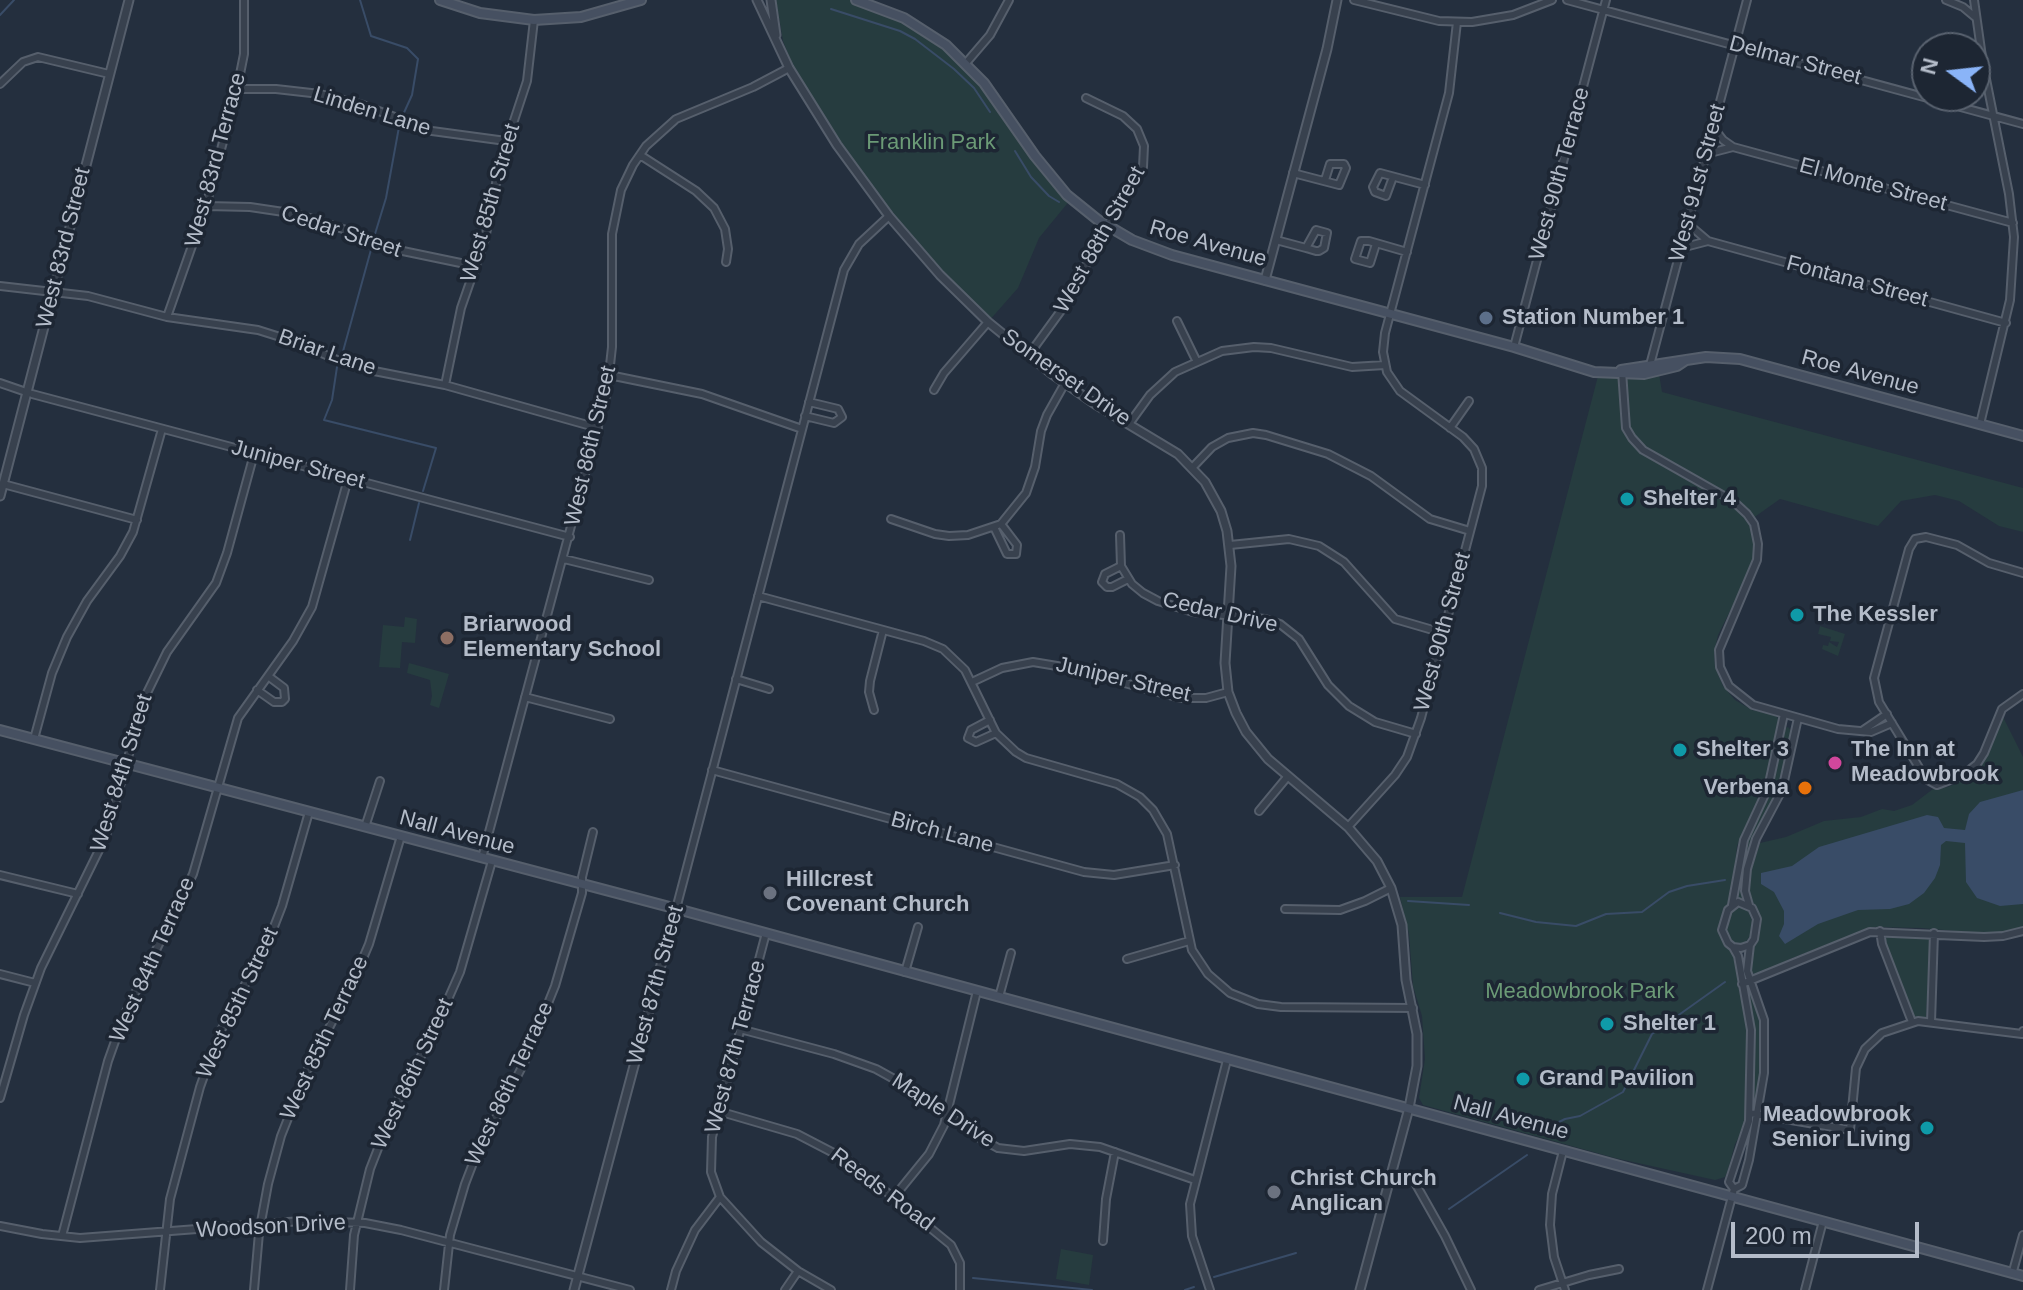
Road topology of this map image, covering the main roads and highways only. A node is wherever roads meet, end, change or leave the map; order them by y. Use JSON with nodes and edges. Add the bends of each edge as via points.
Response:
{"nodes":[{"id":1,"x":440,"y":0,"type":"edge"},
{"id":2,"x":641,"y":0,"type":"edge"},
{"id":3,"x":856,"y":0,"type":"edge"},
{"id":4,"x":881,"y":5,"type":"edge"},
{"id":5,"x":1686,"y":360,"type":"junction"},
{"id":6,"x":1622,"y":372,"type":"junction"},
{"id":7,"x":2023,"y":436,"type":"edge"},
{"id":8,"x":0,"y":730,"type":"edge"},
{"id":9,"x":2020,"y":1273,"type":"edge"}],
"edges":[{"from":1,"to":2,"type":"main road","via":[[480,13],[534,20],[581,17]]},
{"from":3,"to":4,"type":"main road","name":"Roe Avenue"},
{"from":4,"to":6,"type":"main road","name":"Roe Avenue","via":[[922,28],[966,63],[1071,199],[1107,226],[1153,249],[1588,368]]},
{"from":5,"to":6,"type":"main road","name":"Roe Avenue"},
{"from":5,"to":6,"type":"main road","name":"Roe Avenue","via":[[1656,372]]},
{"from":5,"to":7,"type":"main road","name":"Roe Avenue","via":[[1740,359]]},
{"from":8,"to":9,"type":"main road","name":"Nall Avenue"}]}
